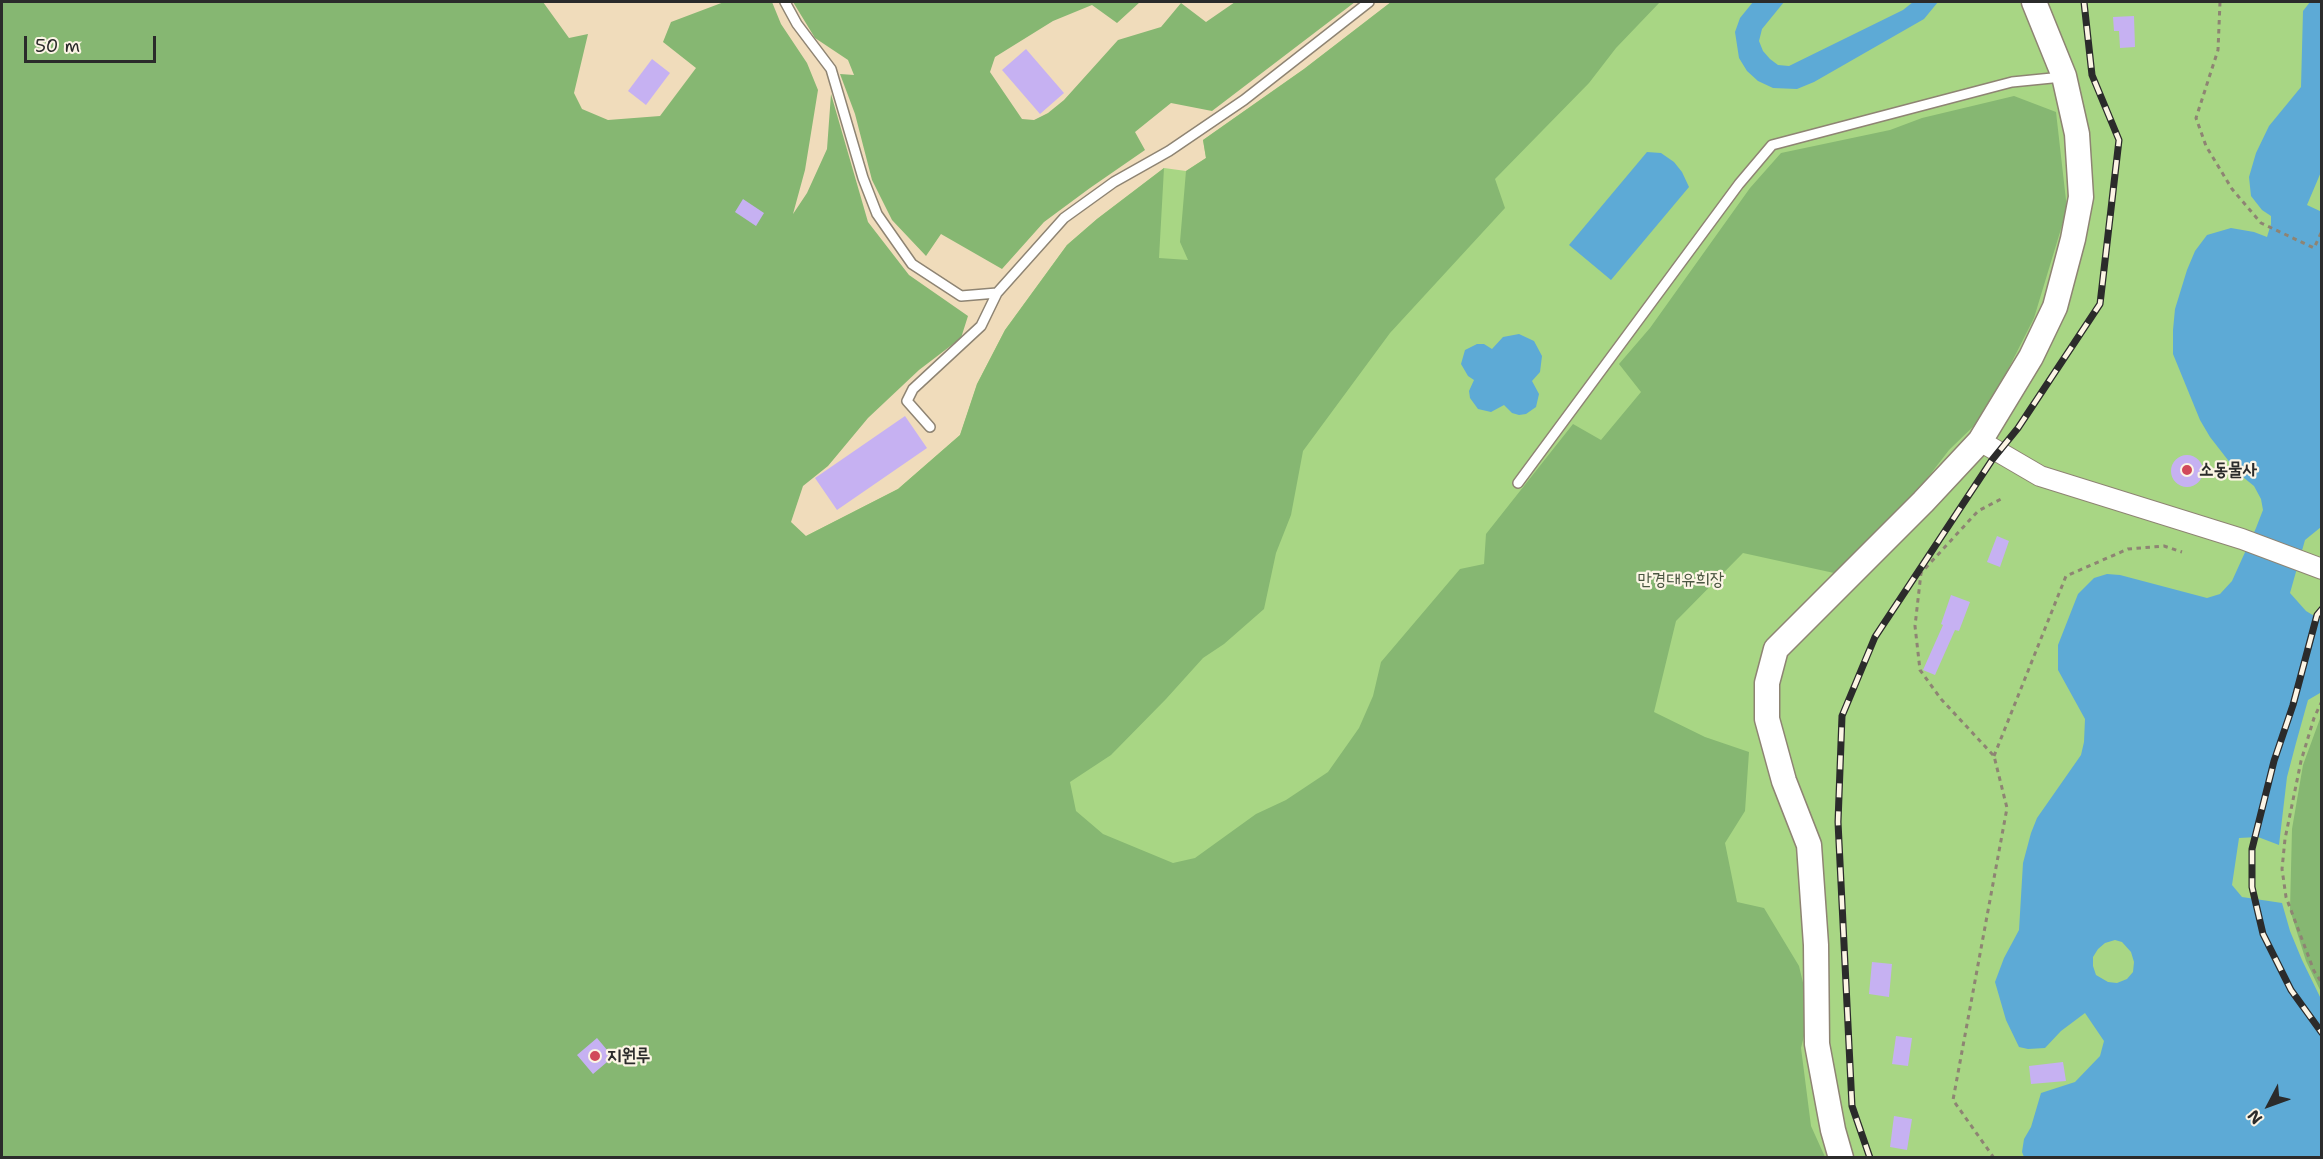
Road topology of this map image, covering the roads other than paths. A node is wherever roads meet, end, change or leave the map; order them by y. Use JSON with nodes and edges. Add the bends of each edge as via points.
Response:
{"nodes":[{"id":1,"x":785,"y":2,"type":"edge"},
{"id":2,"x":1369,"y":2,"type":"edge"},
{"id":3,"x":2034,"y":2,"type":"edge"},
{"id":4,"x":2064,"y":76,"type":"junction"},
{"id":5,"x":997,"y":293,"type":"junction"},
{"id":6,"x":930,"y":428,"type":"dead end"},
{"id":7,"x":1980,"y":441,"type":"junction"},
{"id":8,"x":1518,"y":483,"type":"dead end"},
{"id":9,"x":2319,"y":568,"type":"edge"},
{"id":10,"x":1841,"y":1158,"type":"edge"}],
"edges":[{"from":1,"to":5,"type":"lane","via":[[831,69],[876,214],[912,264],[961,296]]},
{"from":2,"to":5,"type":"lane","via":[[1244,100],[1064,218]]},
{"from":3,"to":4,"type":"street"},
{"from":4,"to":7,"type":"street","via":[[2077,134],[2080,197],[2073,239],[2055,307],[2031,357]]},
{"from":4,"to":8,"type":"lane","via":[[2012,82],[1772,146],[1739,184]]},
{"from":5,"to":6,"type":"lane","via":[[981,326],[913,389],[908,401]]},
{"from":7,"to":9,"type":"street","via":[[2040,476],[2242,539]]},
{"from":7,"to":10,"type":"street","via":[[1776,649],[1767,682],[1767,719],[1784,782],[1809,845],[1817,1044]]}]}
